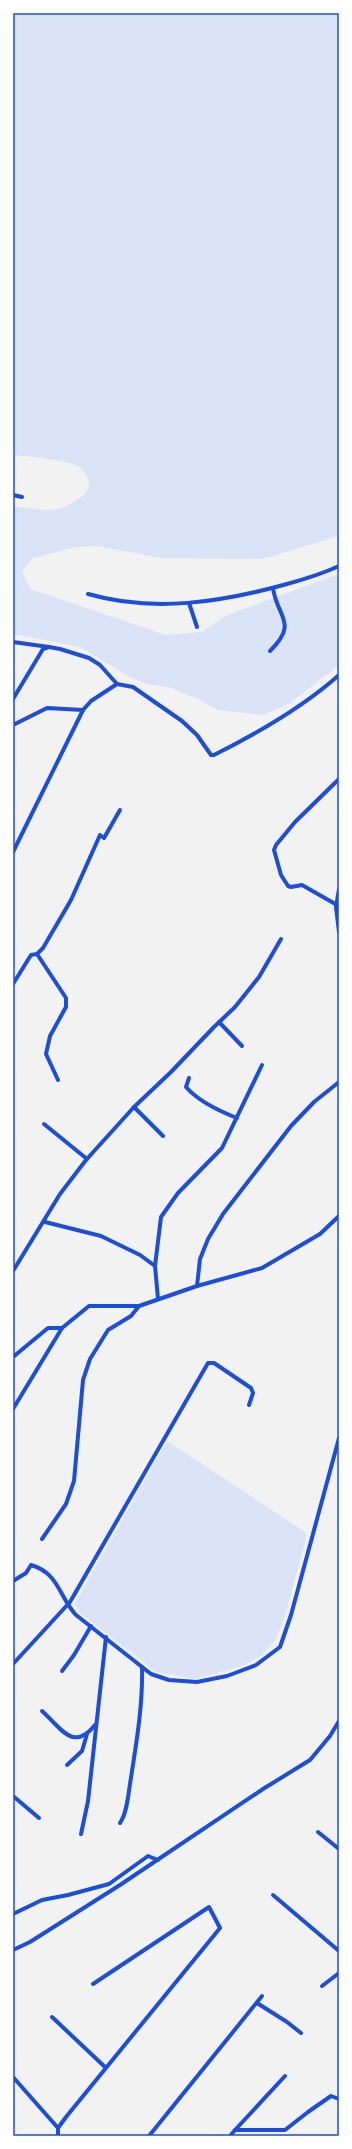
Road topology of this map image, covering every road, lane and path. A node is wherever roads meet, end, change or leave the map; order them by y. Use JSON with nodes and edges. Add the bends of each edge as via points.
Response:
{"nodes":[{"id":1,"x":13,"y":495,"type":"edge"},
{"id":2,"x":22,"y":497,"type":"dead end"},
{"id":3,"x":339,"y":566,"type":"edge"},
{"id":4,"x":273,"y":588,"type":"junction"},
{"id":5,"x":88,"y":594,"type":"dead end"},
{"id":6,"x":189,"y":603,"type":"junction"},
{"id":7,"x":197,"y":627,"type":"dead end"},
{"id":8,"x":13,"y":642,"type":"edge"},
{"id":9,"x":38,"y":644,"type":"junction"},
{"id":10,"x":50,"y":647,"type":"junction"},
{"id":11,"x":43,"y":648,"type":"junction"},
{"id":12,"x":270,"y":651,"type":"dead end"},
{"id":13,"x":339,"y":675,"type":"edge"},
{"id":14,"x":118,"y":684,"type":"junction"},
{"id":15,"x":13,"y":699,"type":"edge"},
{"id":16,"x":83,"y":710,"type":"junction"},
{"id":17,"x":13,"y":725,"type":"edge"},
{"id":18,"x":339,"y":779,"type":"edge"},
{"id":19,"x":120,"y":810,"type":"dead end"},
{"id":20,"x":13,"y":852,"type":"edge"},
{"id":21,"x":339,"y":889,"type":"edge"},
{"id":22,"x":337,"y":904,"type":"junction"},
{"id":23,"x":339,"y":932,"type":"edge"},
{"id":24,"x":281,"y":939,"type":"dead end"},
{"id":25,"x":37,"y":954,"type":"junction"},
{"id":26,"x":13,"y":984,"type":"edge"},
{"id":27,"x":219,"y":1022,"type":"junction"},
{"id":28,"x":242,"y":1046,"type":"dead end"},
{"id":29,"x":262,"y":1065,"type":"dead end"},
{"id":30,"x":189,"y":1078,"type":"dead end"},
{"id":31,"x":58,"y":1080,"type":"dead end"},
{"id":32,"x":339,"y":1082,"type":"edge"},
{"id":33,"x":134,"y":1107,"type":"junction"},
{"id":34,"x":237,"y":1118,"type":"junction"},
{"id":35,"x":44,"y":1124,"type":"dead end"},
{"id":36,"x":163,"y":1136,"type":"dead end"},
{"id":37,"x":87,"y":1159,"type":"junction"},
{"id":38,"x":339,"y":1216,"type":"edge"},
{"id":39,"x":45,"y":1222,"type":"junction"},
{"id":40,"x":155,"y":1266,"type":"junction"},
{"id":41,"x":13,"y":1271,"type":"edge"},
{"id":42,"x":197,"y":1286,"type":"junction"},
{"id":43,"x":158,"y":1299,"type":"junction"},
{"id":44,"x":139,"y":1306,"type":"junction"},
{"id":45,"x":62,"y":1328,"type":"junction"},
{"id":46,"x":13,"y":1357,"type":"edge"},
{"id":47,"x":249,"y":1405,"type":"dead end"},
{"id":48,"x":13,"y":1409,"type":"edge"},
{"id":49,"x":339,"y":1438,"type":"edge"},
{"id":50,"x":42,"y":1539,"type":"dead end"},
{"id":51,"x":13,"y":1581,"type":"edge"},
{"id":52,"x":67,"y":1605,"type":"junction"},
{"id":53,"x":91,"y":1626,"type":"junction"},
{"id":54,"x":106,"y":1637,"type":"junction"},
{"id":55,"x":13,"y":1664,"type":"edge"},
{"id":56,"x":142,"y":1667,"type":"junction"},
{"id":57,"x":62,"y":1672,"type":"dead end"},
{"id":58,"x":42,"y":1711,"type":"dead end"},
{"id":59,"x":339,"y":1721,"type":"edge"},
{"id":60,"x":95,"y":1725,"type":"junction"},
{"id":61,"x":86,"y":1734,"type":"junction"},
{"id":62,"x":67,"y":1765,"type":"dead end"},
{"id":63,"x":13,"y":1796,"type":"edge"},
{"id":64,"x":39,"y":1818,"type":"dead end"},
{"id":65,"x":120,"y":1823,"type":"dead end"},
{"id":66,"x":318,"y":1832,"type":"dead end"},
{"id":67,"x":81,"y":1834,"type":"dead end"},
{"id":68,"x":339,"y":1850,"type":"edge"},
{"id":69,"x":158,"y":1860,"type":"junction"},
{"id":70,"x":273,"y":1895,"type":"dead end"},
{"id":71,"x":13,"y":1914,"type":"edge"},
{"id":72,"x":13,"y":1950,"type":"edge"},
{"id":73,"x":339,"y":1951,"type":"edge"},
{"id":74,"x":339,"y":1973,"type":"edge"},
{"id":75,"x":93,"y":1984,"type":"dead end"},
{"id":76,"x":322,"y":1986,"type":"dead end"},
{"id":77,"x":262,"y":1996,"type":"dead end"},
{"id":78,"x":257,"y":2003,"type":"junction"},
{"id":79,"x":52,"y":2017,"type":"dead end"},
{"id":80,"x":300,"y":2033,"type":"dead end"},
{"id":81,"x":105,"y":2067,"type":"junction"},
{"id":82,"x":285,"y":2076,"type":"dead end"},
{"id":83,"x":13,"y":2077,"type":"edge"},
{"id":84,"x":339,"y":2099,"type":"edge"},
{"id":85,"x":58,"y":2128,"type":"junction"},
{"id":86,"x":235,"y":2130,"type":"junction"},
{"id":87,"x":58,"y":2136,"type":"edge"},
{"id":88,"x":148,"y":2136,"type":"edge"},
{"id":89,"x":230,"y":2136,"type":"edge"}],
"edges":[{"from":1,"to":2,"type":"street"},
{"from":3,"to":4,"type":"street","via":[[325,573]]},
{"from":4,"to":6,"type":"street"},
{"from":4,"to":12,"type":"street","via":[[285,621],[285,630],[282,638]]},
{"from":5,"to":6,"type":"street","via":[[130,604]]},
{"from":6,"to":7,"type":"street"},
{"from":8,"to":9,"type":"street"},
{"from":9,"to":10,"type":"street"},
{"from":9,"to":11,"type":"street"},
{"from":10,"to":11,"type":"street"},
{"from":10,"to":14,"type":"street","via":[[100,664]]},
{"from":11,"to":15,"type":"street"},
{"from":13,"to":14,"type":"street","via":[[325,688],[282,717],[214,755],[211,755],[197,735],[182,721],[133,687]]},
{"from":14,"to":16,"type":"street"},
{"from":16,"to":17,"type":"street","via":[[47,708]]},
{"from":16,"to":20,"type":"street"},
{"from":18,"to":22,"type":"street","via":[[295,822],[274,850],[281,875],[288,886],[302,885]]},
{"from":19,"to":25,"type":"street","via":[[104,838],[100,835],[71,900]]},
{"from":21,"to":22,"type":"street"},
{"from":22,"to":23,"type":"street"},
{"from":24,"to":27,"type":"street","via":[[247,993]]},
{"from":25,"to":26,"type":"street","via":[[32,956]]},
{"from":25,"to":31,"type":"street","via":[[66,998],[66,1007],[50,1036],[46,1054]]},
{"from":27,"to":28,"type":"street"},
{"from":27,"to":33,"type":"street"},
{"from":29,"to":34,"type":"street"},
{"from":30,"to":34,"type":"street","via":[[186,1087],[191,1093],[219,1111]]},
{"from":32,"to":42,"type":"street","via":[[314,1102],[291,1126],[223,1214],[208,1238],[200,1259]]},
{"from":33,"to":36,"type":"street","via":[[142,1112]]},
{"from":33,"to":37,"type":"street"},
{"from":34,"to":40,"type":"street","via":[[222,1148],[178,1193],[161,1217]]},
{"from":35,"to":37,"type":"street"},
{"from":37,"to":39,"type":"street","via":[[60,1194]]},
{"from":38,"to":42,"type":"street","via":[[320,1234],[262,1268]]},
{"from":39,"to":40,"type":"street","via":[[101,1236],[140,1255]]},
{"from":39,"to":41,"type":"street"},
{"from":40,"to":43,"type":"street"},
{"from":42,"to":43,"type":"street"},
{"from":43,"to":44,"type":"street"},
{"from":44,"to":45,"type":"street","via":[[89,1306]]},
{"from":44,"to":50,"type":"street","via":[[131,1316],[108,1330],[85,1370],[70,1495]]},
{"from":45,"to":46,"type":"street","via":[[48,1328]]},
{"from":45,"to":48,"type":"street"},
{"from":47,"to":52,"type":"street","via":[[253,1393],[251,1388],[214,1363],[208,1363]]},
{"from":49,"to":56,"type":"street","via":[[280,1647],[256,1665],[227,1676],[197,1682],[169,1680],[151,1674]]},
{"from":51,"to":52,"type":"street","via":[[26,1574],[31,1566],[38,1567],[56,1581]]},
{"from":52,"to":53,"type":"street"},
{"from":52,"to":55,"type":"street"},
{"from":53,"to":54,"type":"street"},
{"from":53,"to":57,"type":"street"},
{"from":54,"to":56,"type":"street"},
{"from":54,"to":60,"type":"street"},
{"from":56,"to":65,"type":"street","via":[[142,1695],[132,1767],[127,1800]]},
{"from":58,"to":61,"type":"street","via":[[69,1736],[79,1738]]},
{"from":59,"to":69,"type":"street","via":[[310,1760]]},
{"from":60,"to":61,"type":"street"},
{"from":60,"to":67,"type":"street","via":[[88,1801]]},
{"from":61,"to":62,"type":"street","via":[[82,1751]]},
{"from":63,"to":64,"type":"street"},
{"from":66,"to":68,"type":"street"},
{"from":69,"to":71,"type":"street","via":[[148,1856],[109,1884],[42,1900]]},
{"from":69,"to":72,"type":"street","via":[[30,1942]]},
{"from":70,"to":73,"type":"street"},
{"from":74,"to":76,"type":"street"},
{"from":75,"to":81,"type":"street","via":[[209,1908],[220,1928]]},
{"from":77,"to":78,"type":"street"},
{"from":78,"to":80,"type":"street"},
{"from":78,"to":88,"type":"street"},
{"from":79,"to":81,"type":"street"},
{"from":81,"to":85,"type":"street"},
{"from":82,"to":86,"type":"street"},
{"from":83,"to":85,"type":"street"},
{"from":84,"to":86,"type":"street","via":[[331,2096],[285,2130]]},
{"from":85,"to":87,"type":"street"},
{"from":86,"to":89,"type":"street"}]}
